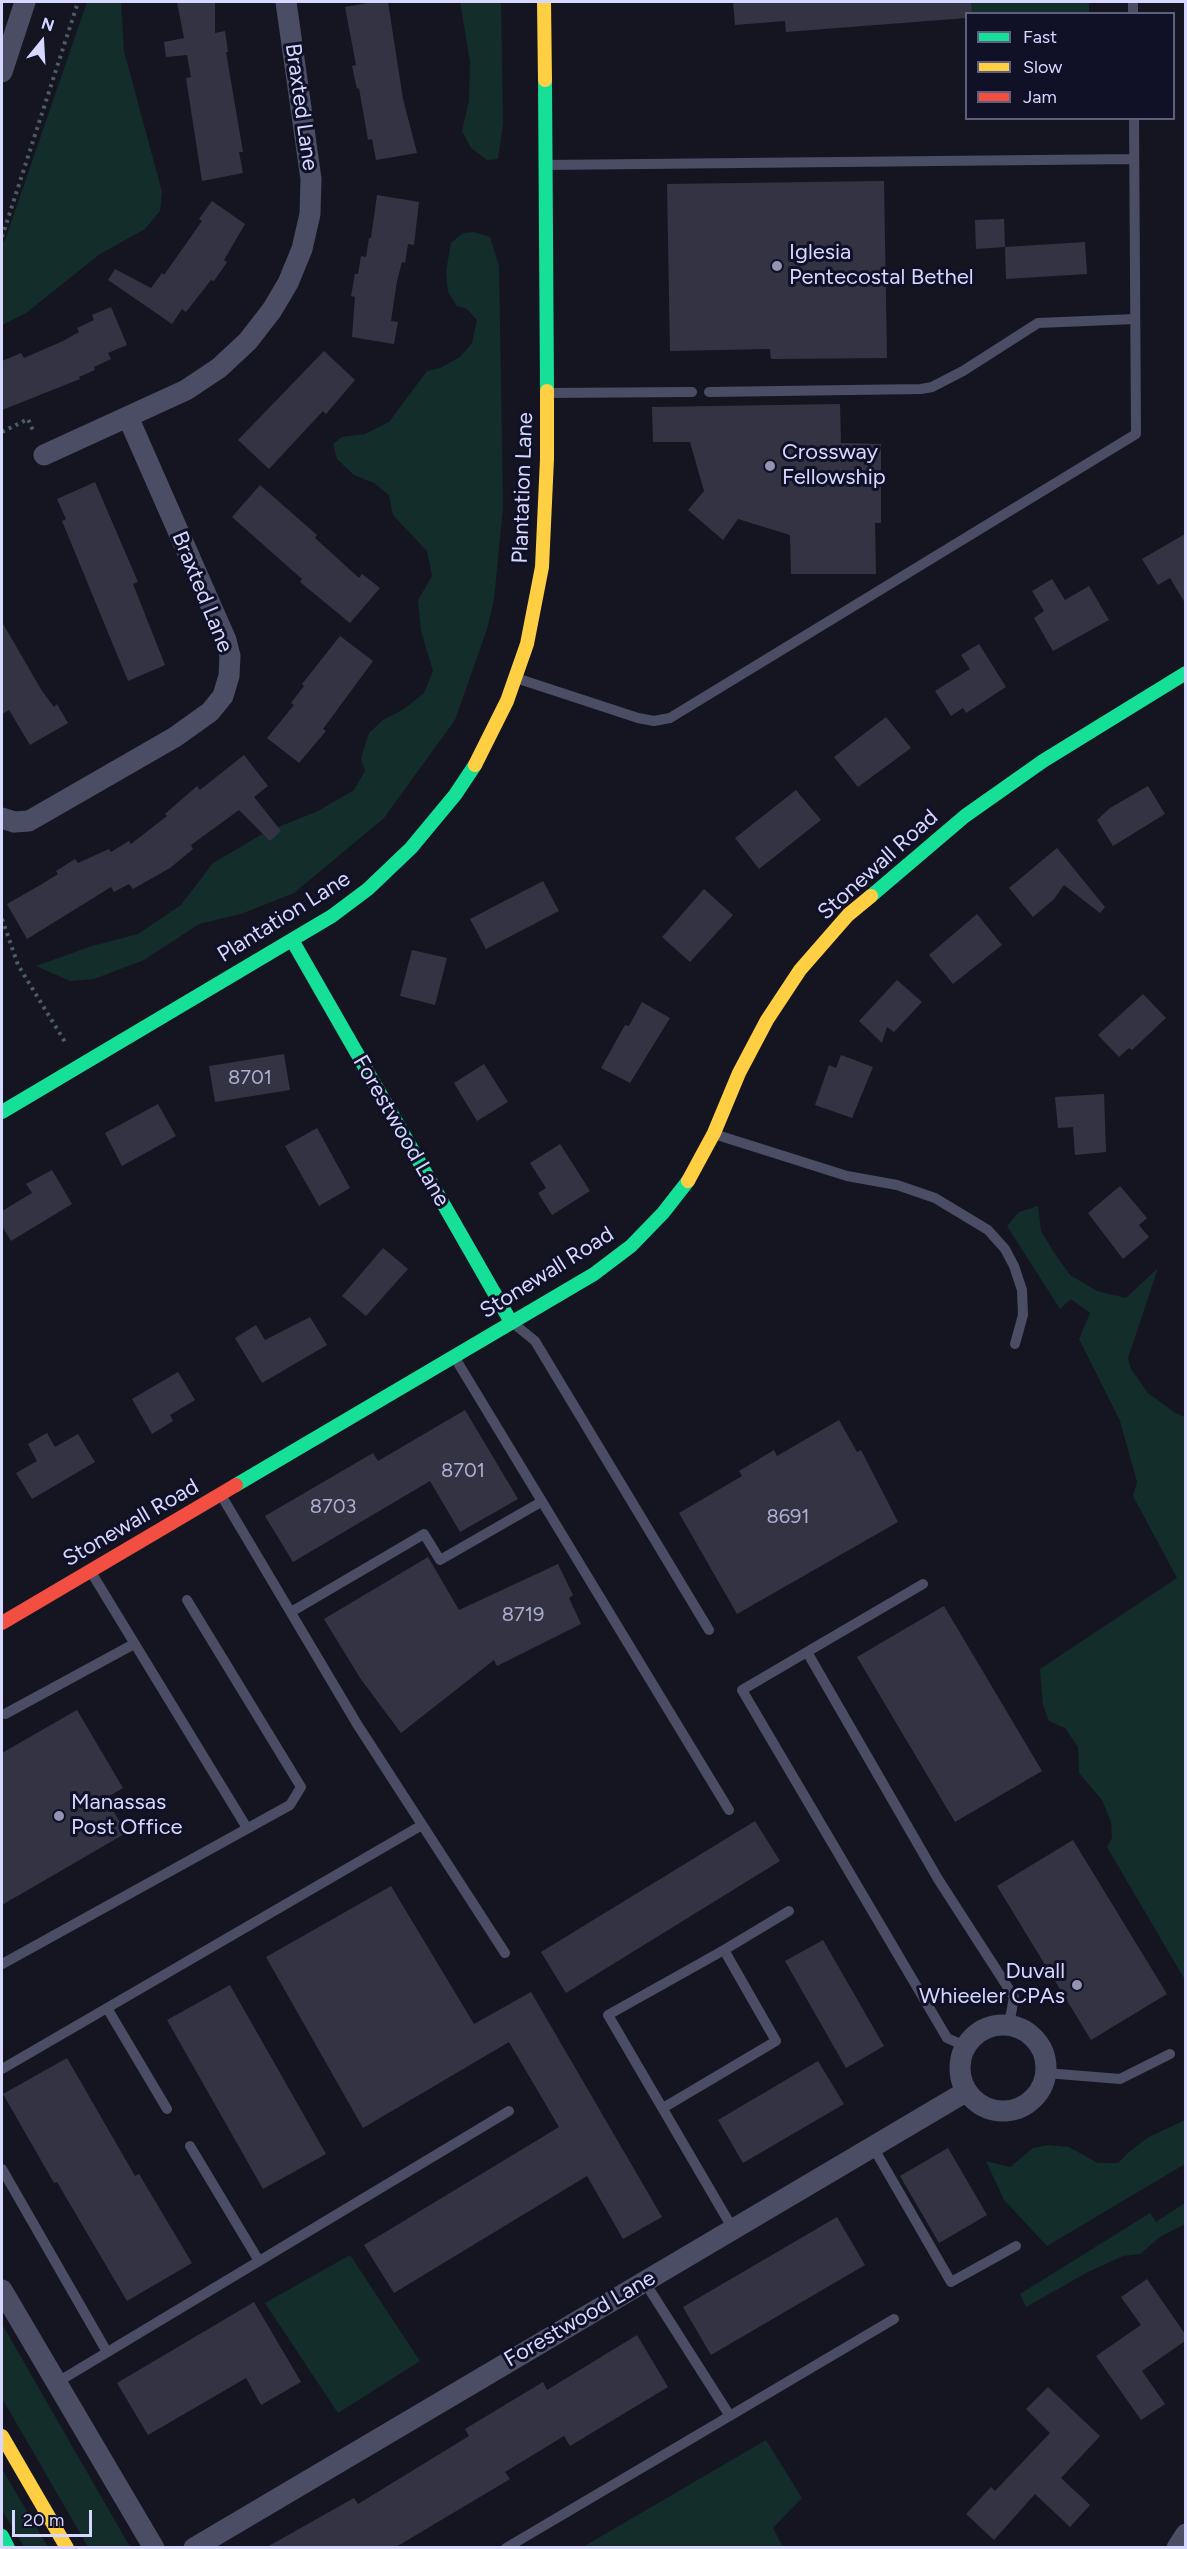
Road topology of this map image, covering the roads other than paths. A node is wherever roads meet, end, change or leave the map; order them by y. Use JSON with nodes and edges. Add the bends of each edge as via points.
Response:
{"nodes":[{"id":1,"x":25,"y":2,"type":"edge"},
{"id":2,"x":286,"y":2,"type":"edge"},
{"id":3,"x":544,"y":2,"type":"edge"},
{"id":4,"x":2,"y":72,"type":"edge"},
{"id":5,"x":1134,"y":120,"type":"edge"},
{"id":6,"x":1134,"y":159,"type":"junction"},
{"id":7,"x":545,"y":165,"type":"junction"},
{"id":8,"x":1135,"y":319,"type":"junction"},
{"id":9,"x":692,"y":392,"type":"dead end"},
{"id":10,"x":709,"y":392,"type":"dead end"},
{"id":11,"x":546,"y":393,"type":"junction"},
{"id":12,"x":128,"y":417,"type":"junction"},
{"id":13,"x":44,"y":455,"type":"road end"},
{"id":14,"x":1185,"y":673,"type":"edge"},
{"id":15,"x":515,"y":677,"type":"junction"},
{"id":16,"x":2,"y":818,"type":"edge"},
{"id":17,"x":292,"y":940,"type":"junction"},
{"id":18,"x":2,"y":1112,"type":"edge"},
{"id":19,"x":714,"y":1134,"type":"junction"},
{"id":20,"x":511,"y":1322,"type":"junction"},
{"id":21,"x":1015,"y":1344,"type":"dead end"},
{"id":22,"x":453,"y":1355,"type":"junction"},
{"id":23,"x":221,"y":1494,"type":"junction"},
{"id":24,"x":541,"y":1502,"type":"junction"},
{"id":25,"x":90,"y":1571,"type":"junction"},
{"id":26,"x":923,"y":1584,"type":"dead end"},
{"id":27,"x":187,"y":1600,"type":"dead end"},
{"id":28,"x":291,"y":1612,"type":"junction"},
{"id":29,"x":2,"y":1622,"type":"edge"},
{"id":30,"x":709,"y":1630,"type":"dead end"},
{"id":31,"x":134,"y":1644,"type":"junction"},
{"id":32,"x":807,"y":1652,"type":"junction"},
{"id":33,"x":5,"y":1714,"type":"dead end"},
{"id":34,"x":729,"y":1810,"type":"dead end"},
{"id":35,"x":422,"y":1824,"type":"junction"},
{"id":36,"x":247,"y":1828,"type":"junction"},
{"id":37,"x":789,"y":1911,"type":"dead end"},
{"id":38,"x":724,"y":1950,"type":"junction"},
{"id":39,"x":505,"y":1953,"type":"dead end"},
{"id":40,"x":2,"y":1964,"type":"edge"},
{"id":41,"x":107,"y":2008,"type":"junction"},
{"id":42,"x":1009,"y":2025,"type":"junction"},
{"id":43,"x":965,"y":2046,"type":"junction"},
{"id":44,"x":1170,"y":2054,"type":"dead end"},
{"id":45,"x":2,"y":2069,"type":"edge"},
{"id":46,"x":1046,"y":2073,"type":"junction"},
{"id":47,"x":967,"y":2091,"type":"junction"},
{"id":48,"x":663,"y":2108,"type":"junction"},
{"id":49,"x":168,"y":2109,"type":"dead end"},
{"id":50,"x":509,"y":2111,"type":"dead end"},
{"id":51,"x":190,"y":2146,"type":"dead end"},
{"id":52,"x":873,"y":2147,"type":"junction"},
{"id":53,"x":2,"y":2169,"type":"edge"},
{"id":54,"x":733,"y":2229,"type":"junction"},
{"id":55,"x":1016,"y":2246,"type":"dead end"},
{"id":56,"x":259,"y":2261,"type":"junction"},
{"id":57,"x":644,"y":2281,"type":"junction"},
{"id":58,"x":2,"y":2290,"type":"edge"},
{"id":59,"x":894,"y":2319,"type":"dead end"},
{"id":60,"x":107,"y":2352,"type":"junction"},
{"id":61,"x":56,"y":2383,"type":"junction"},
{"id":62,"x":730,"y":2416,"type":"junction"},
{"id":63,"x":2,"y":2436,"type":"edge"},
{"id":64,"x":1185,"y":2534,"type":"edge"},
{"id":65,"x":2,"y":2536,"type":"edge"},
{"id":66,"x":8,"y":2547,"type":"edge"},
{"id":67,"x":67,"y":2547,"type":"edge"},
{"id":68,"x":153,"y":2547,"type":"edge"},
{"id":69,"x":194,"y":2547,"type":"edge"},
{"id":70,"x":506,"y":2547,"type":"edge"},
{"id":71,"x":1177,"y":2547,"type":"edge"}],
"edges":[{"from":1,"to":4,"type":"street"},
{"from":2,"to":12,"type":"street","name":"Braxted Lane","via":[[311,179],[310,214],[302,249],[272,310],[248,341],[219,368],[186,390]]},
{"from":3,"to":7,"type":"street","name":"Plantation Lane"},
{"from":5,"to":6,"type":"lane"},
{"from":6,"to":7,"type":"lane"},
{"from":6,"to":8,"type":"lane"},
{"from":7,"to":11,"type":"street","name":"Plantation Lane"},
{"from":8,"to":10,"type":"lane","via":[[1038,323],[963,371],[921,389]]},
{"from":8,"to":15,"type":"lane","via":[[1136,434],[670,718],[638,718]]},
{"from":9,"to":11,"type":"lane"},
{"from":11,"to":15,"type":"street","name":"Plantation Lane","via":[[542,567],[527,644]]},
{"from":12,"to":13,"type":"street","name":"Braxted Lane"},
{"from":12,"to":16,"type":"street","name":"Braxted Lane","via":[[226,640],[229,676],[223,696],[175,737],[29,821]]},
{"from":14,"to":19,"type":"street","name":"Stonewall Road","via":[[1043,761],[965,816],[848,915],[800,970],[767,1020],[739,1073]]},
{"from":15,"to":17,"type":"street","name":"Plantation Lane","via":[[475,766],[411,848],[368,889]]},
{"from":17,"to":18,"type":"street","name":"Plantation Lane"},
{"from":17,"to":20,"type":"street","name":"Forestwood Lane"},
{"from":19,"to":20,"type":"street","name":"Stonewall Road","via":[[684,1186],[631,1246],[594,1274]]},
{"from":19,"to":21,"type":"lane","via":[[847,1176],[897,1185],[935,1198],[988,1230],[1005,1249],[1022,1290],[1023,1315]]},
{"from":20,"to":22,"type":"street","name":"Stonewall Road"},
{"from":20,"to":30,"type":"lane","via":[[535,1341]]},
{"from":22,"to":23,"type":"street","name":"Stonewall Road"},
{"from":22,"to":24,"type":"lane"},
{"from":23,"to":25,"type":"street","name":"Stonewall Road"},
{"from":23,"to":28,"type":"lane"},
{"from":24,"to":28,"type":"lane","via":[[440,1560],[424,1534]]},
{"from":24,"to":34,"type":"lane"},
{"from":25,"to":29,"type":"street","name":"Stonewall Road"},
{"from":25,"to":31,"type":"lane"},
{"from":26,"to":32,"type":"lane"},
{"from":27,"to":36,"type":"lane","via":[[300,1786],[290,1804]]},
{"from":28,"to":35,"type":"lane"},
{"from":31,"to":33,"type":"lane"},
{"from":31,"to":36,"type":"lane"},
{"from":32,"to":42,"type":"lane","via":[[938,1879],[1014,1997]]},
{"from":32,"to":43,"type":"lane","via":[[742,1690],[947,2038]]},
{"from":35,"to":39,"type":"lane"},
{"from":35,"to":41,"type":"lane"},
{"from":36,"to":40,"type":"lane"},
{"from":37,"to":38,"type":"lane"},
{"from":38,"to":48,"type":"lane","via":[[776,2041]]},
{"from":38,"to":48,"type":"lane","via":[[608,2015]]},
{"from":41,"to":45,"type":"lane"},
{"from":41,"to":49,"type":"lane"},
{"from":42,"to":43,"type":"street","via":[[983,2029]]},
{"from":42,"to":46,"type":"street","via":[[1029,2033],[1037,2042],[1046,2062]]},
{"from":43,"to":47,"type":"street","via":[[959,2067]]},
{"from":44,"to":46,"type":"lane","via":[[1120,2079]]},
{"from":46,"to":47,"type":"street","via":[[1030,2101],[1010,2110],[988,2108]]},
{"from":47,"to":52,"type":"street","name":"Forestwood Lane"},
{"from":48,"to":54,"type":"lane"},
{"from":50,"to":56,"type":"lane"},
{"from":51,"to":56,"type":"lane"},
{"from":52,"to":54,"type":"street","name":"Forestwood Lane"},
{"from":52,"to":55,"type":"lane","via":[[951,2282]]},
{"from":53,"to":60,"type":"lane"},
{"from":54,"to":57,"type":"street","name":"Forestwood Lane"},
{"from":56,"to":60,"type":"lane"},
{"from":57,"to":62,"type":"lane"},
{"from":57,"to":69,"type":"street","name":"Forestwood Lane"},
{"from":58,"to":61,"type":"street"},
{"from":59,"to":62,"type":"lane"},
{"from":60,"to":61,"type":"lane"},
{"from":61,"to":68,"type":"street"},
{"from":62,"to":70,"type":"lane"},
{"from":63,"to":67,"type":"street"},
{"from":64,"to":71,"type":"street"},
{"from":65,"to":66,"type":"street"}]}
